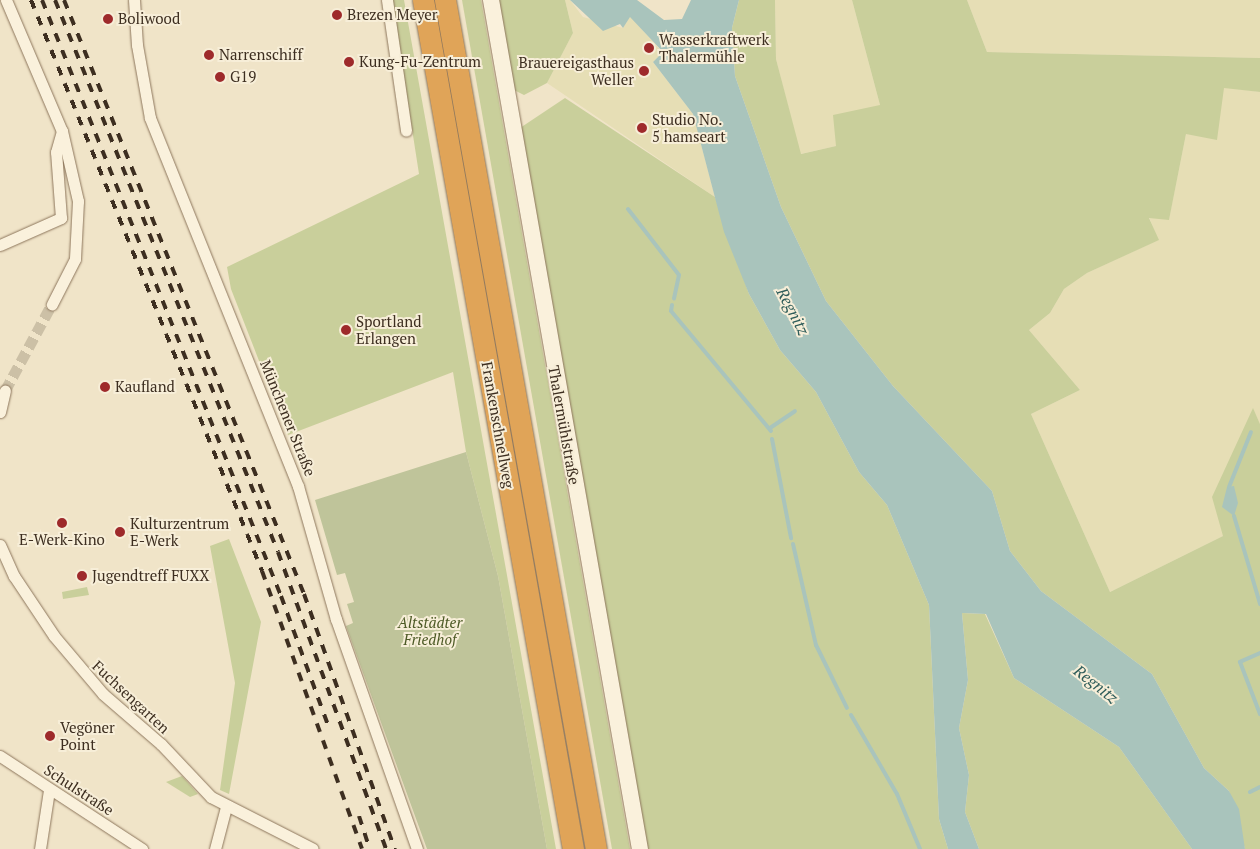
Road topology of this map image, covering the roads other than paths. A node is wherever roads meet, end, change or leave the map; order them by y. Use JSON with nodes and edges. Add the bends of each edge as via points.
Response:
{"nodes":[{"id":1,"x":6,"y":0,"type":"edge"},
{"id":2,"x":134,"y":0,"type":"edge"},
{"id":3,"x":387,"y":0,"type":"edge"},
{"id":4,"x":423,"y":0,"type":"edge"},
{"id":5,"x":446,"y":0,"type":"edge"},
{"id":6,"x":491,"y":0,"type":"edge"},
{"id":7,"x":62,"y":131,"type":"junction"},
{"id":8,"x":406,"y":131,"type":"dead end"},
{"id":9,"x":0,"y":245,"type":"edge"},
{"id":10,"x":52,"y":304,"type":"tunnel mouth"},
{"id":11,"x":4,"y":391,"type":"dead end"},
{"id":12,"x":0,"y":412,"type":"edge"},
{"id":13,"x":0,"y":545,"type":"edge"},
{"id":14,"x":0,"y":756,"type":"edge"},
{"id":15,"x":50,"y":790,"type":"junction"},
{"id":16,"x":226,"y":807,"type":"junction"},
{"id":17,"x":40,"y":849,"type":"edge"},
{"id":18,"x":142,"y":849,"type":"edge"},
{"id":19,"x":215,"y":849,"type":"edge"},
{"id":20,"x":313,"y":849,"type":"edge"},
{"id":21,"x":417,"y":849,"type":"edge"},
{"id":22,"x":573,"y":849,"type":"edge"},
{"id":23,"x":596,"y":849,"type":"edge"},
{"id":24,"x":640,"y":849,"type":"edge"}],
"edges":[{"from":1,"to":7,"type":"street"},
{"from":2,"to":21,"type":"street","name":"Münchener Straße","via":[[136,45],[150,118],[298,486],[336,619]]},
{"from":3,"to":8,"type":"street"},
{"from":4,"to":22,"type":"highway","name":"Frankenschnellweg"},
{"from":5,"to":23,"type":"highway","name":"Frankenschnellweg"},
{"from":6,"to":24,"type":"main road","name":"Thalermühlstraße"},
{"from":7,"to":9,"type":"street","via":[[56,152],[61,218]]},
{"from":7,"to":10,"type":"street","via":[[79,228],[75,259]]},
{"from":11,"to":12,"type":"street"},
{"from":13,"to":16,"type":"street","name":"Fuchsengarten","via":[[21,587],[84,674],[161,744],[204,792]]},
{"from":14,"to":15,"type":"street","name":"Schulstraße"},
{"from":15,"to":17,"type":"street"},
{"from":15,"to":18,"type":"street","name":"Schulstraße"},
{"from":16,"to":19,"type":"street"},
{"from":16,"to":20,"type":"street","name":"Fuchsengarten"}]}
